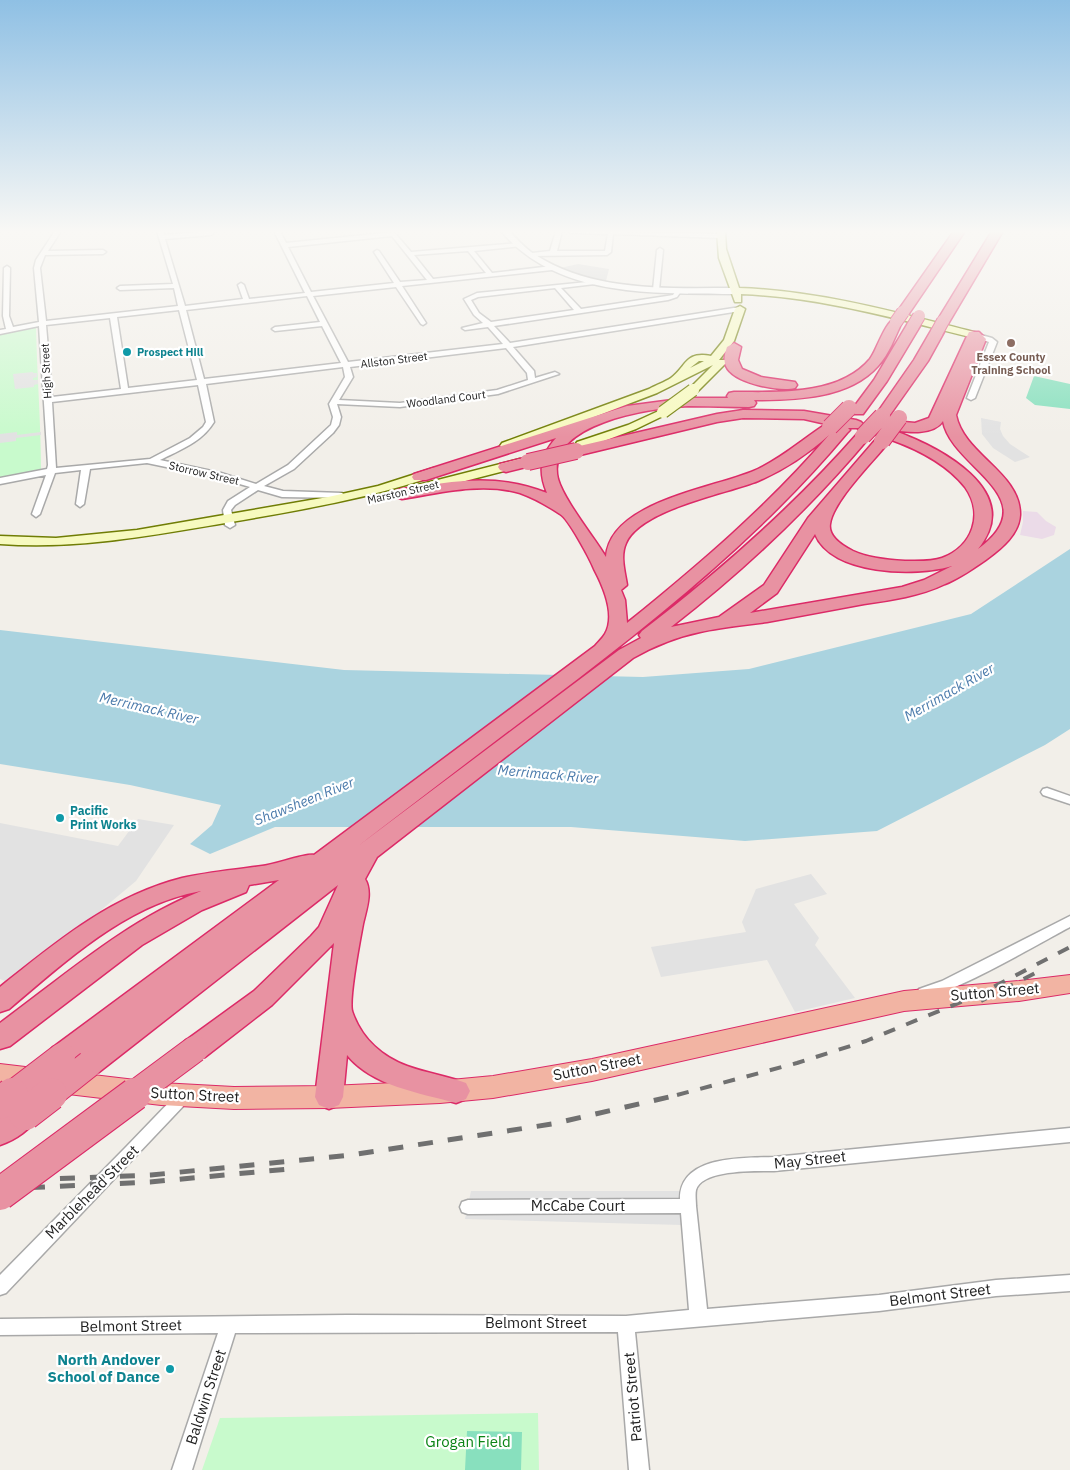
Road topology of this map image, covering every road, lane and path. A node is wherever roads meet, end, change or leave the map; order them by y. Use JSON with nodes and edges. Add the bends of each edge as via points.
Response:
{"nodes":[{"id":1,"x":6,"y":300,"type":"edge"},
{"id":2,"x":40,"y":300,"type":"edge"},
{"id":3,"x":180,"y":300,"type":"edge"},
{"id":4,"x":259,"y":300,"type":"edge"},
{"id":5,"x":312,"y":300,"type":"edge"},
{"id":6,"x":408,"y":300,"type":"edge"},
{"id":7,"x":466,"y":300,"type":"edge"},
{"id":8,"x":569,"y":300,"type":"edge"},
{"id":9,"x":656,"y":300,"type":"edge"},
{"id":10,"x":738,"y":300,"type":"edge"},
{"id":11,"x":824,"y":300,"type":"edge"},
{"id":12,"x":911,"y":300,"type":"edge"},
{"id":13,"x":957,"y":300,"type":"edge"},
{"id":14,"x":247,"y":301,"type":"joint"},
{"id":15,"x":926,"y":303,"type":"dead end"},
{"id":16,"x":182,"y":308,"type":"junction"},
{"id":17,"x":740,"y":310,"type":"junction"},
{"id":18,"x":580,"y":311,"type":"junction"},
{"id":19,"x":113,"y":315,"type":"junction"},
{"id":20,"x":899,"y":317,"type":"junction"},
{"id":21,"x":42,"y":323,"type":"junction"},
{"id":22,"x":423,"y":323,"type":"dead end"},
{"id":23,"x":324,"y":324,"type":"junction"},
{"id":24,"x":490,"y":325,"type":"junction"},
{"id":25,"x":944,"y":327,"type":"junction"},
{"id":26,"x":464,"y":328,"type":"dead end"},
{"id":27,"x":275,"y":329,"type":"dead end"},
{"id":28,"x":10,"y":330,"type":"junction"},
{"id":29,"x":0,"y":332,"type":"edge"},
{"id":30,"x":974,"y":335,"type":"junction"},
{"id":31,"x":508,"y":346,"type":"junction"},
{"id":32,"x":734,"y":346,"type":"junction"},
{"id":33,"x":714,"y":364,"type":"junction"},
{"id":34,"x":345,"y":365,"type":"junction"},
{"id":35,"x":555,"y":374,"type":"dead end"},
{"id":36,"x":532,"y":381,"type":"junction"},
{"id":37,"x":202,"y":382,"type":"junction"},
{"id":38,"x":920,"y":387,"type":"dead end"},
{"id":39,"x":693,"y":390,"type":"joint"},
{"id":40,"x":125,"y":391,"type":"junction"},
{"id":41,"x":971,"y":398,"type":"dead end"},
{"id":42,"x":48,"y":400,"type":"junction"},
{"id":43,"x":334,"y":402,"type":"junction"},
{"id":44,"x":910,"y":403,"type":"dead end"},
{"id":45,"x":597,"y":415,"type":"junction"},
{"id":46,"x":882,"y":427,"type":"junction"},
{"id":47,"x":836,"y":428,"type":"junction"},
{"id":48,"x":578,"y":448,"type":"junction"},
{"id":49,"x":153,"y":461,"type":"junction"},
{"id":50,"x":506,"y":467,"type":"joint"},
{"id":51,"x":86,"y":468,"type":"junction"},
{"id":52,"x":51,"y":471,"type":"junction"},
{"id":53,"x":420,"y":477,"type":"joint"},
{"id":54,"x":0,"y":481,"type":"edge"},
{"id":55,"x":258,"y":486,"type":"junction"},
{"id":56,"x":402,"y":494,"type":"junction"},
{"id":57,"x":355,"y":495,"type":"junction"},
{"id":58,"x":830,"y":502,"type":"junction"},
{"id":59,"x":80,"y":504,"type":"dead end"},
{"id":60,"x":36,"y":514,"type":"dead end"},
{"id":61,"x":569,"y":515,"type":"junction"},
{"id":62,"x":229,"y":522,"type":"junction"},
{"id":63,"x":0,"y":540,"type":"edge"},
{"id":64,"x":0,"y":551,"type":"edge"},
{"id":65,"x":985,"y":552,"type":"junction"},
{"id":66,"x":616,"y":593,"type":"junction"},
{"id":67,"x":724,"y":621,"type":"junction"},
{"id":68,"x":1047,"y":792,"type":"dead end"},
{"id":69,"x":1070,"y":800,"type":"edge"},
{"id":70,"x":360,"y":845,"type":"junction"},
{"id":71,"x":356,"y":876,"type":"junction"},
{"id":72,"x":276,"y":882,"type":"junction"},
{"id":73,"x":1070,"y":921,"type":"edge"},
{"id":74,"x":1070,"y":984,"type":"edge"},
{"id":75,"x":904,"y":1001,"type":"junction"},
{"id":76,"x":0,"y":1002,"type":"edge"},
{"id":77,"x":339,"y":1006,"type":"junction"},
{"id":78,"x":6,"y":1034,"type":"edge"},
{"id":79,"x":0,"y":1075,"type":"edge"},
{"id":80,"x":456,"y":1091,"type":"junction"},
{"id":81,"x":184,"y":1096,"type":"junction"},
{"id":82,"x":329,"y":1097,"type":"junction"},
{"id":83,"x":12,"y":1108,"type":"edge"},
{"id":84,"x":0,"y":1133,"type":"edge"},
{"id":85,"x":1070,"y":1135,"type":"edge"},
{"id":86,"x":0,"y":1194,"type":"edge"},
{"id":87,"x":688,"y":1206,"type":"junction"},
{"id":88,"x":468,"y":1207,"type":"dead end"},
{"id":89,"x":1070,"y":1283,"type":"edge"},
{"id":90,"x":0,"y":1287,"type":"edge"},
{"id":91,"x":699,"y":1319,"type":"junction"},
{"id":92,"x":229,"y":1324,"type":"junction"},
{"id":93,"x":626,"y":1324,"type":"junction"},
{"id":94,"x":0,"y":1327,"type":"edge"},
{"id":95,"x":182,"y":1470,"type":"edge"},
{"id":96,"x":639,"y":1470,"type":"edge"}],
"edges":[{"from":1,"to":28,"type":"street"},
{"from":2,"to":21,"type":"street","name":"High Street"},
{"from":3,"to":16,"type":"street"},
{"from":4,"to":14,"type":"street"},
{"from":5,"to":23,"type":"street"},
{"from":6,"to":22,"type":"street"},
{"from":7,"to":24,"type":"street","via":[[476,314]]},
{"from":8,"to":18,"type":"street"},
{"from":9,"to":18,"type":"street"},
{"from":10,"to":17,"type":"main road"},
{"from":11,"to":30,"type":"main road"},
{"from":12,"to":20,"type":"highway"},
{"from":13,"to":25,"type":"highway"},
{"from":14,"to":16,"type":"street"},
{"from":15,"to":47,"type":"highway","via":[[880,381]]},
{"from":16,"to":19,"type":"street"},
{"from":16,"to":37,"type":"street"},
{"from":17,"to":31,"type":"street","name":"Allston Street"},
{"from":17,"to":32,"type":"main road","via":[[740,330]]},
{"from":17,"to":33,"type":"main road","via":[[729,341]]},
{"from":18,"to":24,"type":"street"},
{"from":19,"to":21,"type":"street"},
{"from":19,"to":40,"type":"street"},
{"from":20,"to":32,"type":"highway","via":[[859,365],[840,377],[813,385],[769,383],[745,375],[733,366]]},
{"from":20,"to":45,"type":"highway","via":[[874,363],[848,382],[804,393],[775,396],[655,400]]},
{"from":21,"to":28,"type":"street"},
{"from":21,"to":42,"type":"street","name":"High Street"},
{"from":23,"to":27,"type":"street"},
{"from":23,"to":34,"type":"street"},
{"from":24,"to":26,"type":"street"},
{"from":24,"to":31,"type":"street"},
{"from":25,"to":38,"type":"highway"},
{"from":25,"to":46,"type":"highway"},
{"from":28,"to":29,"type":"street"},
{"from":30,"to":41,"type":"street","via":[[993,342]]},
{"from":30,"to":46,"type":"highway","via":[[935,421],[917,428]]},
{"from":30,"to":65,"type":"highway","via":[[980,341],[949,415],[949,423],[1004,489],[1011,506],[1010,523],[1003,537]]},
{"from":31,"to":34,"type":"street","name":"Allston Street"},
{"from":31,"to":36,"type":"street","via":[[531,373]]},
{"from":32,"to":33,"type":"main road"},
{"from":33,"to":39,"type":"main road"},
{"from":33,"to":45,"type":"main road"},
{"from":34,"to":37,"type":"street","name":"Allston Street"},
{"from":34,"to":43,"type":"street","via":[[348,379]]},
{"from":35,"to":36,"type":"street","name":"Woodland Court"},
{"from":36,"to":43,"type":"street","name":"Woodland Court","via":[[498,392],[400,405]]},
{"from":37,"to":40,"type":"street","name":"Allston Street"},
{"from":37,"to":49,"type":"street","via":[[210,418],[208,427],[196,438]]},
{"from":39,"to":48,"type":"main road","bridge":true,"via":[[663,412]]},
{"from":40,"to":42,"type":"street","name":"Allston Street"},
{"from":42,"to":52,"type":"street","name":"High Street"},
{"from":43,"to":55,"type":"street","via":[[337,417],[333,428],[291,467]]},
{"from":44,"to":46,"type":"highway","bridge":true,"via":[[899,418]]},
{"from":45,"to":46,"type":"highway","via":[[639,407],[717,402],[806,409]]},
{"from":45,"to":53,"type":"highway"},
{"from":45,"to":61,"type":"highway","via":[[562,440],[548,464],[548,478]]},
{"from":46,"to":58,"type":"highway"},
{"from":46,"to":65,"type":"highway","via":[[916,438],[948,454],[984,484],[998,516]]},
{"from":46,"to":83,"type":"highway","bridge":true,"via":[[863,436],[810,494],[738,563],[655,630],[89,1064]]},
{"from":47,"to":66,"type":"highway","via":[[755,476],[673,504],[635,521],[615,548]]},
{"from":47,"to":72,"type":"highway","via":[[827,449],[752,526],[692,580],[631,629]]},
{"from":48,"to":50,"type":"highway","bridge":true},
{"from":48,"to":58,"type":"highway","via":[[732,415],[816,416],[879,431],[936,455],[955,468],[972,486],[982,502],[984,520],[975,541],[953,560],[925,567],[891,567],[851,556],[830,542],[821,526]]},
{"from":49,"to":51,"type":"street","name":"Storrow Street"},
{"from":49,"to":55,"type":"street","name":"Storrow Street"},
{"from":50,"to":56,"type":"main road","name":"Marston Street"},
{"from":51,"to":52,"type":"street","name":"Storrow Street"},
{"from":51,"to":59,"type":"street"},
{"from":52,"to":54,"type":"street","name":"Storrow Street"},
{"from":52,"to":60,"type":"street","name":"High Street"},
{"from":53,"to":57,"type":"main road","name":"Marston Street"},
{"from":55,"to":57,"type":"street","name":"Storrow Street","via":[[289,495]]},
{"from":55,"to":62,"type":"street","via":[[231,503]]},
{"from":56,"to":61,"type":"highway","via":[[469,484],[497,484],[532,491],[548,498]]},
{"from":56,"to":62,"type":"main road","name":"Marston Street"},
{"from":57,"to":62,"type":"main road","name":"Marston Street"},
{"from":58,"to":67,"type":"highway","via":[[771,589]]},
{"from":61,"to":66,"type":"highway"},
{"from":62,"to":63,"type":"main road","name":"Marston Street","via":[[97,540],[44,543]]},
{"from":62,"to":64,"type":"main road","name":"Marston Street","via":[[96,549]]},
{"from":65,"to":67,"type":"highway","via":[[939,580],[907,591]]},
{"from":66,"to":70,"type":"highway","via":[[618,619],[615,634],[600,651]]},
{"from":67,"to":70,"type":"highway","via":[[647,641]]},
{"from":68,"to":69,"type":"street"},
{"from":70,"to":71,"type":"highway"},
{"from":70,"to":72,"type":"highway","via":[[296,869]]},
{"from":71,"to":77,"type":"highway","via":[[356,898],[344,958]]},
{"from":71,"to":86,"type":"highway","bridge":true,"via":[[329,932],[263,998]]},
{"from":72,"to":76,"type":"highway","via":[[201,882],[150,896],[80,937]]},
{"from":72,"to":78,"type":"highway","via":[[193,904],[154,924]]},
{"from":72,"to":83,"type":"highway","bridge":true,"via":[[62,1056]]},
{"from":73,"to":75,"type":"street","via":[[947,985]]},
{"from":74,"to":75,"type":"highway","name":"Sutton Street"},
{"from":75,"to":80,"type":"highway","name":"Sutton Street","via":[[592,1070]]},
{"from":77,"to":80,"type":"highway","via":[[351,1041],[370,1062],[397,1074]]},
{"from":77,"to":82,"type":"highway"},
{"from":79,"to":81,"type":"highway","name":"Sutton Street"},
{"from":80,"to":82,"type":"highway","name":"Sutton Street"},
{"from":81,"to":82,"type":"highway","name":"Sutton Street"},
{"from":81,"to":90,"type":"street","name":"Marblehead Street"},
{"from":83,"to":84,"type":"highway"},
{"from":85,"to":87,"type":"street","name":"May Street","via":[[724,1167],[706,1172],[689,1185]]},
{"from":87,"to":88,"type":"street","name":"McCabe Court"},
{"from":87,"to":91,"type":"street","name":"May Street"},
{"from":89,"to":91,"type":"street","name":"Belmont Street"},
{"from":91,"to":93,"type":"street","name":"Belmont Street"},
{"from":92,"to":93,"type":"street","name":"Belmont Street"},
{"from":92,"to":94,"type":"street","name":"Belmont Street"},
{"from":92,"to":95,"type":"street","name":"Baldwin Street"},
{"from":93,"to":96,"type":"street","name":"Patriot Street"}]}
